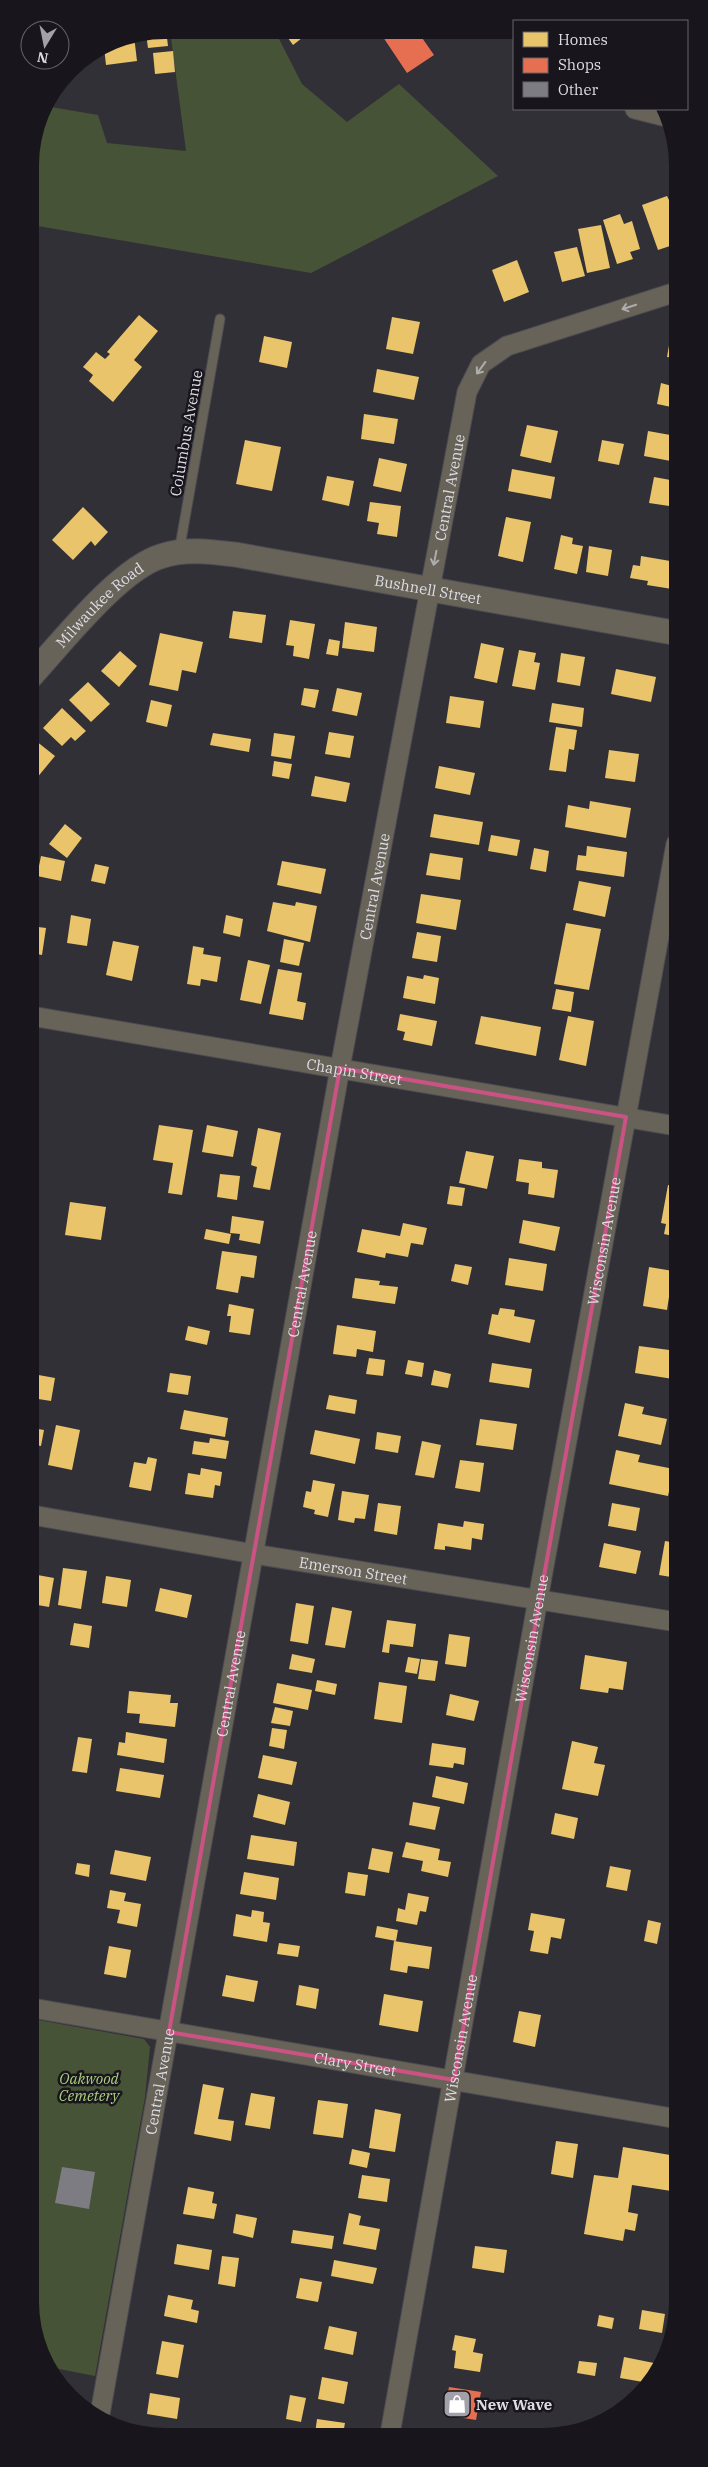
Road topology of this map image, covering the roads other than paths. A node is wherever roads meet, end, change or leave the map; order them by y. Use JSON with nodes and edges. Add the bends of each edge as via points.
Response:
{"nodes":[{"id":1,"x":639,"y":110,"type":"edge"},
{"id":2,"x":659,"y":115,"type":"edge"},
{"id":3,"x":669,"y":294,"type":"edge"},
{"id":4,"x":220,"y":319,"type":"dead end"},
{"id":5,"x":179,"y":552,"type":"junction"},
{"id":6,"x":428,"y":589,"type":"junction"},
{"id":7,"x":669,"y":632,"type":"edge"},
{"id":8,"x":39,"y":668,"type":"edge"},
{"id":9,"x":669,"y":882,"type":"edge"},
{"id":10,"x":39,"y":1017,"type":"edge"},
{"id":11,"x":340,"y":1068,"type":"junction"},
{"id":12,"x":626,"y":1117,"type":"junction"},
{"id":13,"x":669,"y":1125,"type":"edge"},
{"id":14,"x":39,"y":1517,"type":"edge"},
{"id":15,"x":254,"y":1554,"type":"junction"},
{"id":16,"x":538,"y":1599,"type":"junction"},
{"id":17,"x":669,"y":1621,"type":"edge"},
{"id":18,"x":39,"y":2009,"type":"edge"},
{"id":19,"x":169,"y":2032,"type":"junction"},
{"id":20,"x":454,"y":2080,"type":"junction"},
{"id":21,"x":669,"y":2117,"type":"edge"},
{"id":22,"x":101,"y":2410,"type":"edge"},
{"id":23,"x":391,"y":2428,"type":"edge"}],
"edges":[{"from":1,"to":2,"type":"street"},
{"from":3,"to":6,"type":"street","name":"Central Avenue","one_way":true,"via":[[507,346],[481,364],[468,392]]},
{"from":4,"to":5,"type":"lane","name":"Columbus Avenue"},
{"from":5,"to":6,"type":"street","name":"Bushnell Street","via":[[238,555]]},
{"from":5,"to":8,"type":"street","name":"Milwaukee Road","via":[[139,565]]},
{"from":6,"to":7,"type":"street","name":"Bushnell Street"},
{"from":6,"to":11,"type":"street","name":"Central Avenue"},
{"from":9,"to":12,"type":"street","name":"Wisconsin Avenue"},
{"from":10,"to":11,"type":"street","name":"Chapin Street"},
{"from":11,"to":12,"type":"street","name":"Chapin Street"},
{"from":11,"to":15,"type":"street","name":"Central Avenue"},
{"from":12,"to":13,"type":"street","name":"Chapin Street"},
{"from":12,"to":16,"type":"street","name":"Wisconsin Avenue"},
{"from":14,"to":15,"type":"street","name":"Emerson Street"},
{"from":15,"to":16,"type":"street","name":"Emerson Street"},
{"from":15,"to":19,"type":"street","name":"Central Avenue"},
{"from":16,"to":17,"type":"street","name":"Emerson Street"},
{"from":16,"to":20,"type":"street","name":"Wisconsin Avenue"},
{"from":18,"to":19,"type":"street","name":"Clary Street"},
{"from":19,"to":20,"type":"street","name":"Clary Street"},
{"from":19,"to":22,"type":"street","name":"Central Avenue"},
{"from":20,"to":21,"type":"street","name":"Clary Street"},
{"from":20,"to":23,"type":"street","name":"Wisconsin Avenue"}]}
